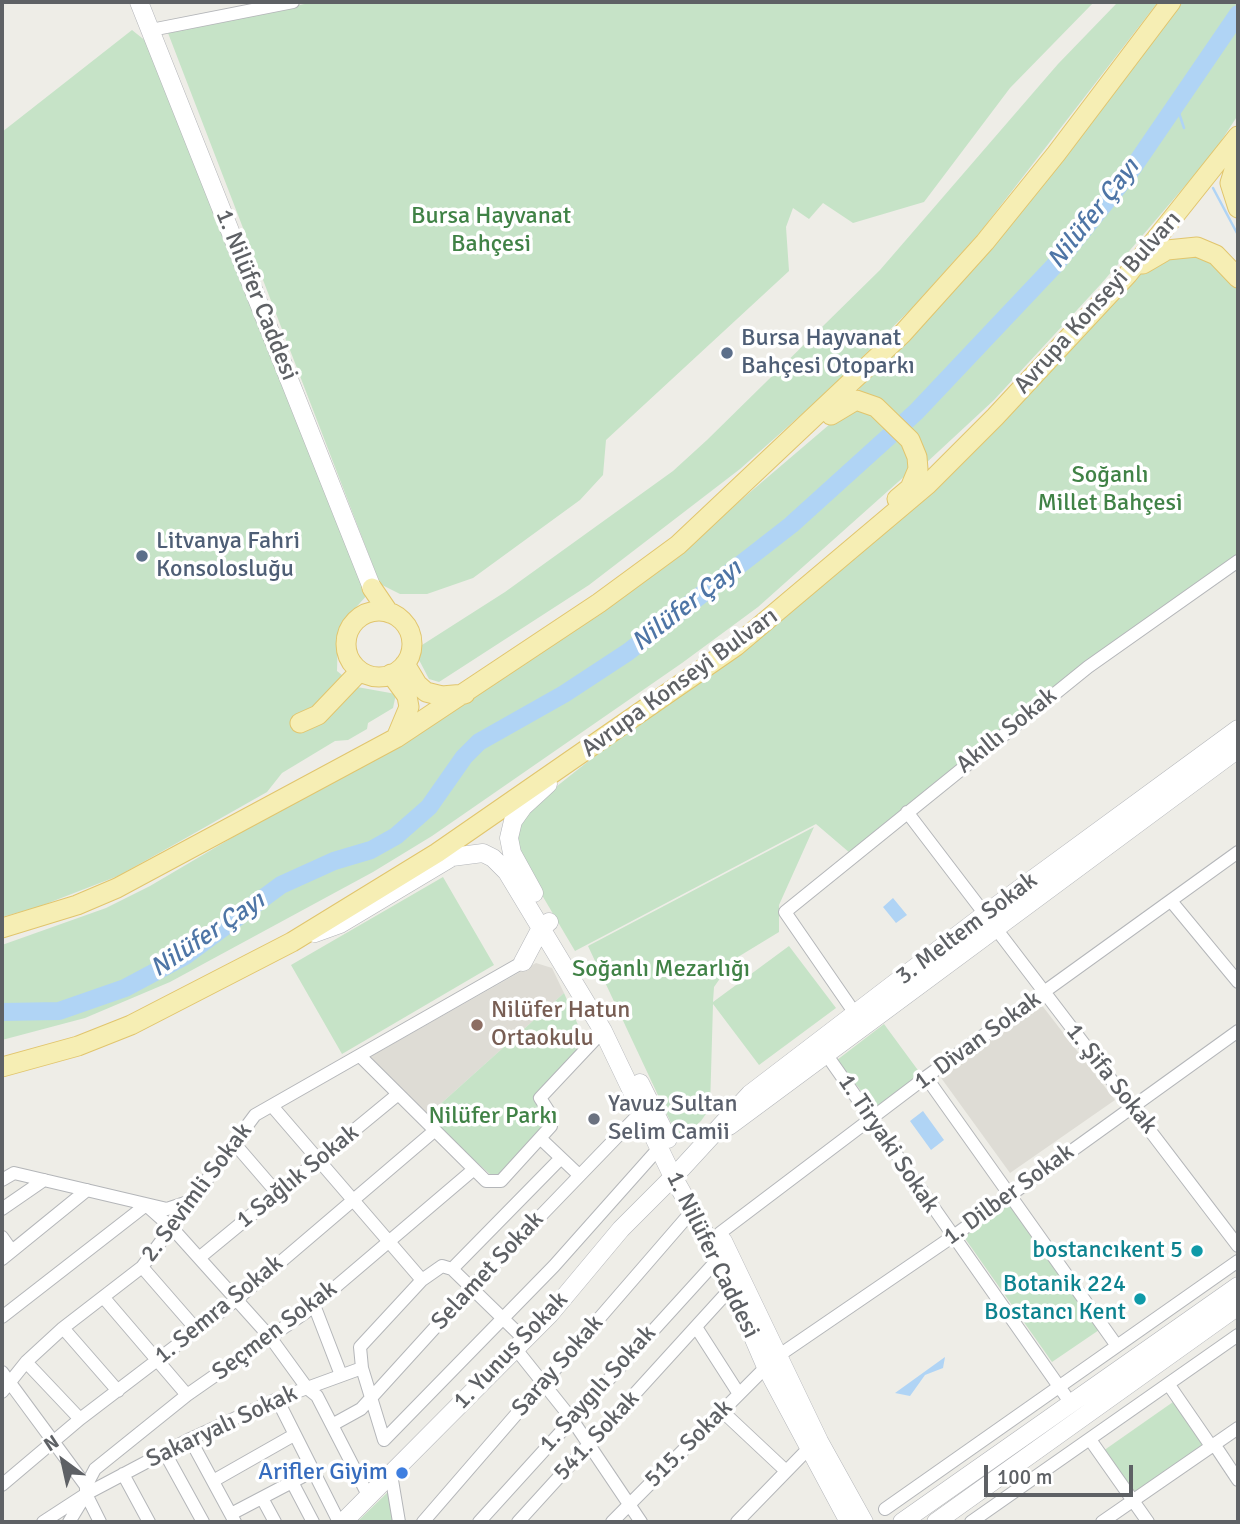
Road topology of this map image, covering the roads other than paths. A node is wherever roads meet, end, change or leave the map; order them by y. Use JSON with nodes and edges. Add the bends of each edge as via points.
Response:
{"nodes":[{"id":1,"x":139,"y":2,"type":"edge"},
{"id":2,"x":293,"y":2,"type":"edge"},
{"id":3,"x":1171,"y":2,"type":"edge"},
{"id":4,"x":151,"y":30,"type":"junction"},
{"id":5,"x":1238,"y":136,"type":"edge"},
{"id":6,"x":1238,"y":157,"type":"edge"},
{"id":7,"x":1238,"y":208,"type":"edge"},
{"id":8,"x":1128,"y":274,"type":"junction"},
{"id":9,"x":1238,"y":278,"type":"edge"},
{"id":10,"x":753,"y":477,"type":"junction"},
{"id":11,"x":1238,"y":561,"type":"edge"},
{"id":12,"x":828,"y":569,"type":"junction"},
{"id":13,"x":372,"y":588,"type":"junction"},
{"id":14,"x":389,"y":613,"type":"junction"},
{"id":15,"x":367,"y":614,"type":"junction"},
{"id":16,"x":398,"y":669,"type":"junction"},
{"id":17,"x":466,"y":694,"type":"junction"},
{"id":18,"x":1238,"y":729,"type":"edge"},
{"id":19,"x":397,"y":738,"type":"junction"},
{"id":20,"x":604,"y":739,"type":"junction"},
{"id":21,"x":1238,"y":749,"type":"edge"},
{"id":22,"x":908,"y":811,"type":"junction"},
{"id":23,"x":204,"y":841,"type":"junction"},
{"id":24,"x":1236,"y":858,"type":"edge"},
{"id":25,"x":1171,"y":901,"type":"junction"},
{"id":26,"x":984,"y":915,"type":"junction"},
{"id":27,"x":547,"y":923,"type":"junction"},
{"id":28,"x":2,"y":928,"type":"edge"},
{"id":29,"x":995,"y":930,"type":"junction"},
{"id":30,"x":2,"y":939,"type":"edge"},
{"id":31,"x":292,"y":942,"type":"junction"},
{"id":32,"x":564,"y":951,"type":"junction"},
{"id":33,"x":1219,"y":957,"type":"junction"},
{"id":34,"x":1238,"y":961,"type":"edge"},
{"id":35,"x":523,"y":962,"type":"junction"},
{"id":36,"x":1238,"y":982,"type":"edge"},
{"id":37,"x":213,"y":985,"type":"junction"},
{"id":38,"x":1044,"y":993,"type":"junction"},
{"id":39,"x":854,"y":1012,"type":"junction"},
{"id":40,"x":603,"y":1031,"type":"junction"},
{"id":41,"x":1238,"y":1031,"type":"edge"},
{"id":42,"x":826,"y":1054,"type":"junction"},
{"id":43,"x":2,"y":1056,"type":"edge"},
{"id":44,"x":360,"y":1056,"type":"junction"},
{"id":45,"x":2,"y":1068,"type":"edge"},
{"id":46,"x":926,"y":1077,"type":"junction"},
{"id":47,"x":397,"y":1096,"type":"junction"},
{"id":48,"x":272,"y":1106,"type":"junction"},
{"id":49,"x":1132,"y":1107,"type":"junction"},
{"id":50,"x":641,"y":1112,"type":"junction"},
{"id":51,"x":872,"y":1119,"type":"junction"},
{"id":52,"x":433,"y":1132,"type":"junction"},
{"id":53,"x":541,"y":1139,"type":"junction"},
{"id":54,"x":706,"y":1141,"type":"junction"},
{"id":55,"x":234,"y":1143,"type":"junction"},
{"id":56,"x":659,"y":1148,"type":"junction"},
{"id":57,"x":562,"y":1158,"type":"junction"},
{"id":58,"x":319,"y":1161,"type":"junction"},
{"id":59,"x":473,"y":1170,"type":"junction"},
{"id":60,"x":677,"y":1172,"type":"junction"},
{"id":61,"x":579,"y":1175,"type":"junction"},
{"id":62,"x":2,"y":1180,"type":"edge"},
{"id":63,"x":44,"y":1180,"type":"junction"},
{"id":64,"x":87,"y":1190,"type":"junction"},
{"id":65,"x":278,"y":1194,"type":"junction"},
{"id":66,"x":1011,"y":1194,"type":"junction"},
{"id":67,"x":191,"y":1200,"type":"junction"},
{"id":68,"x":353,"y":1200,"type":"junction"},
{"id":69,"x":146,"y":1205,"type":"junction"},
{"id":70,"x":2,"y":1209,"type":"edge"},
{"id":71,"x":693,"y":1210,"type":"junction"},
{"id":72,"x":173,"y":1229,"type":"junction"},
{"id":73,"x":720,"y":1234,"type":"junction"},
{"id":74,"x":2,"y":1237,"type":"edge"},
{"id":75,"x":952,"y":1237,"type":"junction"},
{"id":76,"x":389,"y":1241,"type":"junction"},
{"id":77,"x":1238,"y":1246,"type":"edge"},
{"id":78,"x":7,"y":1255,"type":"edge"},
{"id":79,"x":199,"y":1258,"type":"junction"},
{"id":80,"x":719,"y":1258,"type":"junction"},
{"id":81,"x":1238,"y":1261,"type":"edge"},
{"id":82,"x":142,"y":1267,"type":"junction"},
{"id":83,"x":452,"y":1269,"type":"junction"},
{"id":84,"x":422,"y":1280,"type":"junction"},
{"id":85,"x":1238,"y":1286,"type":"edge"},
{"id":86,"x":732,"y":1287,"type":"junction"},
{"id":87,"x":471,"y":1288,"type":"junction"},
{"id":88,"x":104,"y":1298,"type":"junction"},
{"id":89,"x":236,"y":1300,"type":"junction"},
{"id":90,"x":314,"y":1305,"type":"junction"},
{"id":91,"x":1238,"y":1306,"type":"edge"},
{"id":92,"x":2,"y":1317,"type":"edge"},
{"id":93,"x":502,"y":1318,"type":"junction"},
{"id":94,"x":696,"y":1327,"type":"junction"},
{"id":95,"x":63,"y":1328,"type":"junction"},
{"id":96,"x":196,"y":1329,"type":"junction"},
{"id":97,"x":1238,"y":1335,"type":"edge"},
{"id":98,"x":270,"y":1337,"type":"junction"},
{"id":99,"x":520,"y":1343,"type":"junction"},
{"id":100,"x":1117,"y":1346,"type":"junction"},
{"id":101,"x":157,"y":1360,"type":"junction"},
{"id":102,"x":772,"y":1361,"type":"junction"},
{"id":103,"x":26,"y":1362,"type":"junction"},
{"id":104,"x":362,"y":1368,"type":"junction"},
{"id":105,"x":341,"y":1375,"type":"junction"},
{"id":106,"x":1140,"y":1376,"type":"junction"},
{"id":107,"x":4,"y":1382,"type":"edge"},
{"id":108,"x":545,"y":1382,"type":"junction"},
{"id":109,"x":1169,"y":1385,"type":"junction"},
{"id":110,"x":1059,"y":1387,"type":"junction"},
{"id":111,"x":307,"y":1388,"type":"junction"},
{"id":112,"x":118,"y":1391,"type":"junction"},
{"id":113,"x":739,"y":1394,"type":"junction"},
{"id":114,"x":187,"y":1395,"type":"junction"},
{"id":115,"x":1156,"y":1395,"type":"junction"},
{"id":116,"x":370,"y":1398,"type":"junction"},
{"id":117,"x":277,"y":1399,"type":"junction"},
{"id":118,"x":1072,"y":1405,"type":"junction"},
{"id":119,"x":722,"y":1411,"type":"junction"},
{"id":120,"x":571,"y":1418,"type":"junction"},
{"id":121,"x":80,"y":1419,"type":"junction"},
{"id":122,"x":332,"y":1425,"type":"junction"},
{"id":123,"x":1238,"y":1428,"type":"edge"},
{"id":124,"x":294,"y":1434,"type":"junction"},
{"id":125,"x":190,"y":1439,"type":"junction"},
{"id":126,"x":53,"y":1441,"type":"junction"},
{"id":127,"x":1091,"y":1441,"type":"junction"},
{"id":128,"x":589,"y":1443,"type":"junction"},
{"id":129,"x":1212,"y":1445,"type":"junction"},
{"id":130,"x":808,"y":1449,"type":"junction"},
{"id":131,"x":165,"y":1453,"type":"junction"},
{"id":132,"x":313,"y":1471,"type":"junction"},
{"id":133,"x":786,"y":1471,"type":"junction"},
{"id":134,"x":123,"y":1474,"type":"junction"},
{"id":135,"x":391,"y":1475,"type":"junction"},
{"id":136,"x":1238,"y":1480,"type":"edge"},
{"id":137,"x":213,"y":1481,"type":"junction"},
{"id":138,"x":292,"y":1482,"type":"junction"},
{"id":139,"x":2,"y":1485,"type":"edge"},
{"id":140,"x":86,"y":1490,"type":"junction"},
{"id":141,"x":369,"y":1497,"type":"junction"},
{"id":142,"x":262,"y":1498,"type":"junction"},
{"id":143,"x":1133,"y":1500,"type":"junction"},
{"id":144,"x":629,"y":1505,"type":"junction"},
{"id":145,"x":885,"y":1509,"type":"dead end"},
{"id":146,"x":233,"y":1518,"type":"edge"},
{"id":147,"x":43,"y":1522,"type":"edge"},
{"id":148,"x":69,"y":1522,"type":"edge"},
{"id":149,"x":100,"y":1522,"type":"edge"},
{"id":150,"x":149,"y":1522,"type":"edge"},
{"id":151,"x":204,"y":1522,"type":"edge"},
{"id":152,"x":275,"y":1522,"type":"edge"},
{"id":153,"x":313,"y":1522,"type":"edge"},
{"id":154,"x":341,"y":1522,"type":"edge"},
{"id":155,"x":399,"y":1522,"type":"edge"},
{"id":156,"x":423,"y":1522,"type":"edge"},
{"id":157,"x":479,"y":1522,"type":"edge"},
{"id":158,"x":518,"y":1522,"type":"edge"},
{"id":159,"x":611,"y":1522,"type":"edge"},
{"id":160,"x":641,"y":1522,"type":"edge"},
{"id":161,"x":737,"y":1522,"type":"edge"},
{"id":162,"x":849,"y":1522,"type":"edge"},
{"id":163,"x":864,"y":1522,"type":"edge"},
{"id":164,"x":902,"y":1522,"type":"edge"},
{"id":165,"x":936,"y":1522,"type":"edge"},
{"id":166,"x":971,"y":1522,"type":"edge"},
{"id":167,"x":1102,"y":1522,"type":"edge"},
{"id":168,"x":1148,"y":1522,"type":"edge"}],
"edges":[{"from":1,"to":4,"type":"main road","name":"1. Nilüfer Caddesi"},
{"from":2,"to":4,"type":"street"},
{"from":3,"to":10,"type":"main road","via":[[985,242],[903,333]]},
{"from":4,"to":13,"type":"main road","name":"1. Nilüfer Caddesi"},
{"from":5,"to":8,"type":"main road","name":"Avrupa Konseyi Bulvarı"},
{"from":6,"to":7,"type":"main road","via":[[1230,183]]},
{"from":8,"to":9,"type":"main road","via":[[1167,250],[1188,246],[1216,255]]},
{"from":8,"to":12,"type":"main road","name":"Avrupa Konseyi Bulvarı","via":[[927,485]]},
{"from":10,"to":12,"type":"main road","via":[[840,407],[856,400],[876,407],[910,440],[918,469],[909,488]]},
{"from":10,"to":17,"type":"main road","via":[[678,545]]},
{"from":11,"to":22,"type":"street","name":"Akıllı Sokak","via":[[1088,667]]},
{"from":12,"to":20,"type":"main road","name":"Avrupa Konseyi Bulvarı","via":[[736,646]]},
{"from":13,"to":14,"type":"main road"},
{"from":13,"to":15,"type":"main road"},
{"from":14,"to":15,"type":"main road"},
{"from":14,"to":16,"type":"main road","via":[[410,634],[410,651]]},
{"from":15,"to":16,"type":"main road","via":[[347,635],[346,650],[355,666],[375,677]]},
{"from":16,"to":17,"type":"main road","via":[[426,692]]},
{"from":16,"to":19,"type":"main road","via":[[409,707]]},
{"from":17,"to":19,"type":"main road"},
{"from":18,"to":26,"type":"main road","name":"3. Meltem Sokak"},
{"from":19,"to":23,"type":"main road"},
{"from":20,"to":27,"type":"main road","name":"1. Nilüfer Caddesi","via":[[513,821],[512,853]]},
{"from":20,"to":31,"type":"main road","name":"Avrupa Konseyi Bulvarı","via":[[438,853]]},
{"from":21,"to":29,"type":"main road","name":"3. Meltem Sokak"},
{"from":22,"to":26,"type":"street","name":"1. Şifa Sokak"},
{"from":22,"to":39,"type":"street","name":"Akıllı Sokak","via":[[785,912]]},
{"from":23,"to":28,"type":"main road","via":[[97,897]]},
{"from":23,"to":30,"type":"main road","via":[[146,883],[100,905]]},
{"from":24,"to":25,"type":"street","name":"1. Divan Sokak"},
{"from":25,"to":33,"type":"street"},
{"from":25,"to":38,"type":"street","name":"1. Divan Sokak"},
{"from":26,"to":29,"type":"street","name":"1. Şifa Sokak"},
{"from":26,"to":39,"type":"main road","name":"3. Meltem Sokak"},
{"from":27,"to":31,"type":"main road","name":"1. Nilüfer Caddesi","via":[[494,858],[470,853],[438,864],[340,924]]},
{"from":27,"to":32,"type":"main road","name":"1. Nilüfer Caddesi"},
{"from":27,"to":35,"type":"main road"},
{"from":29,"to":38,"type":"street","name":"1. Şifa Sokak"},
{"from":29,"to":42,"type":"main road","name":"3. Meltem Sokak"},
{"from":31,"to":37,"type":"main road","name":"Avrupa Konseyi Bulvarı"},
{"from":32,"to":35,"type":"main road"},
{"from":32,"to":40,"type":"main road","name":"1. Nilüfer Caddesi"},
{"from":32,"to":60,"type":"main road","name":"1. Nilüfer Caddesi","via":[[614,1028]]},
{"from":33,"to":34,"type":"street"},
{"from":33,"to":36,"type":"street"},
{"from":35,"to":44,"type":"street","name":"2. Sevimli Sokak"},
{"from":37,"to":43,"type":"main road","via":[[94,1030]]},
{"from":37,"to":45,"type":"main road","name":"Avrupa Konseyi Bulvarı","via":[[78,1046]]},
{"from":38,"to":46,"type":"street","name":"1. Divan Sokak"},
{"from":38,"to":49,"type":"street","name":"1. Şifa Sokak"},
{"from":39,"to":54,"type":"main road","name":"3. Meltem Sokak","via":[[750,1094]]},
{"from":40,"to":50,"type":"main road","name":"1. Nilüfer Caddesi"},
{"from":40,"to":53,"type":"street","via":[[540,1098],[551,1115],[551,1126]]},
{"from":41,"to":49,"type":"street","name":"1. Dilber Sokak"},
{"from":42,"to":51,"type":"street","name":"1. Tiryaki Sokak"},
{"from":42,"to":54,"type":"main road","name":"3. Meltem Sokak"},
{"from":44,"to":47,"type":"street"},
{"from":44,"to":48,"type":"street","name":"2. Sevimli Sokak"},
{"from":46,"to":51,"type":"street","name":"1. Divan Sokak"},
{"from":46,"to":66,"type":"street"},
{"from":47,"to":52,"type":"street"},
{"from":47,"to":58,"type":"street","name":"1 Sağlık Sokak"},
{"from":48,"to":55,"type":"street","name":"2. Sevimli Sokak","via":[[255,1115]]},
{"from":48,"to":58,"type":"street"},
{"from":49,"to":66,"type":"street","name":"1. Dilber Sokak"},
{"from":49,"to":77,"type":"street","name":"1. Şifa Sokak"},
{"from":50,"to":56,"type":"main road","name":"1. Nilüfer Caddesi"},
{"from":50,"to":61,"type":"street","name":"Selamet Sokak"},
{"from":51,"to":73,"type":"street","name":"1. Divan Sokak"},
{"from":51,"to":75,"type":"street","name":"1. Tiryaki Sokak"},
{"from":52,"to":59,"type":"street"},
{"from":52,"to":68,"type":"street","name":"1. Semra Sokak"},
{"from":53,"to":57,"type":"street"},
{"from":53,"to":59,"type":"street","via":[[501,1181],[486,1181]]},
{"from":54,"to":60,"type":"main road","name":"3. Meltem Sokak"},
{"from":55,"to":65,"type":"street"},
{"from":55,"to":67,"type":"street","name":"2. Sevimli Sokak"},
{"from":56,"to":60,"type":"main road","name":"1. Nilüfer Caddesi"},
{"from":56,"to":93,"type":"street"},
{"from":57,"to":61,"type":"street"},
{"from":57,"to":83,"type":"street"},
{"from":58,"to":65,"type":"street","name":"1 Sağlık Sokak"},
{"from":58,"to":68,"type":"street"},
{"from":59,"to":76,"type":"street","name":"Seçmen Sokak"},
{"from":60,"to":71,"type":"main road","name":"1. Nilüfer Caddesi"},
{"from":60,"to":73,"type":"main road","name":"1. Nilüfer Caddesi"},
{"from":60,"to":99,"type":"main road","name":"1. Yunus Sokak"},
{"from":61,"to":87,"type":"street","name":"Selamet Sokak"},
{"from":62,"to":63,"type":"street","via":[[14,1173]]},
{"from":63,"to":64,"type":"street"},
{"from":63,"to":70,"type":"street"},
{"from":64,"to":69,"type":"street"},
{"from":64,"to":78,"type":"street"},
{"from":65,"to":79,"type":"street","name":"1 Sağlık Sokak"},
{"from":66,"to":75,"type":"street","name":"1. Dilber Sokak"},
{"from":66,"to":100,"type":"street"},
{"from":67,"to":69,"type":"street","via":[[167,1209]]},
{"from":67,"to":72,"type":"street","name":"2. Sevimli Sokak"},
{"from":68,"to":76,"type":"street"},
{"from":68,"to":89,"type":"street","name":"1. Semra Sokak"},
{"from":69,"to":72,"type":"street"},
{"from":69,"to":92,"type":"street"},
{"from":71,"to":80,"type":"main road","name":"1. Nilüfer Caddesi"},
{"from":71,"to":108,"type":"street","name":"Saray Sokak"},
{"from":72,"to":79,"type":"street"},
{"from":72,"to":82,"type":"street","name":"2. Sevimli Sokak"},
{"from":73,"to":102,"type":"main road","name":"1. Nilüfer Caddesi"},
{"from":74,"to":78,"type":"street"},
{"from":75,"to":102,"type":"street","name":"1. Dilber Sokak"},
{"from":75,"to":110,"type":"street","name":"1. Tiryaki Sokak"},
{"from":76,"to":84,"type":"street"},
{"from":76,"to":90,"type":"street","name":"Seçmen Sokak"},
{"from":79,"to":89,"type":"street"},
{"from":80,"to":86,"type":"main road","name":"1. Nilüfer Caddesi"},
{"from":80,"to":120,"type":"street","name":"1. Saygılı Sokak"},
{"from":81,"to":100,"type":"street"},
{"from":82,"to":88,"type":"street","name":"2. Sevimli Sokak"},
{"from":82,"to":96,"type":"street"},
{"from":83,"to":84,"type":"street","via":[[442,1266]]},
{"from":83,"to":87,"type":"street"},
{"from":84,"to":104,"type":"street","via":[[360,1347]]},
{"from":85,"to":118,"type":"main road"},
{"from":86,"to":94,"type":"street","name":"541. Sokak"},
{"from":86,"to":102,"type":"main road","name":"1. Nilüfer Caddesi"},
{"from":87,"to":93,"type":"street"},
{"from":87,"to":116,"type":"street","name":"Selamet Sokak"},
{"from":88,"to":95,"type":"street","name":"2. Sevimli Sokak"},
{"from":88,"to":101,"type":"street"},
{"from":89,"to":96,"type":"street","name":"1. Semra Sokak"},
{"from":89,"to":98,"type":"street"},
{"from":90,"to":98,"type":"street","name":"Seçmen Sokak"},
{"from":90,"to":105,"type":"street"},
{"from":91,"to":106,"type":"main road"},
{"from":93,"to":99,"type":"street"},
{"from":93,"to":116,"type":"street","via":[[384,1440]]},
{"from":94,"to":113,"type":"street"},
{"from":94,"to":128,"type":"street","name":"541. Sokak"},
{"from":95,"to":103,"type":"street","name":"2. Sevimli Sokak"},
{"from":95,"to":112,"type":"street"},
{"from":96,"to":101,"type":"street","name":"1. Semra Sokak"},
{"from":97,"to":109,"type":"street"},
{"from":98,"to":111,"type":"street"},
{"from":98,"to":114,"type":"street","name":"Seçmen Sokak"},
{"from":99,"to":108,"type":"street"},
{"from":99,"to":135,"type":"main road","name":"1. Yunus Sokak"},
{"from":100,"to":110,"type":"street"},
{"from":101,"to":112,"type":"street","name":"1. Semra Sokak"},
{"from":101,"to":114,"type":"street"},
{"from":102,"to":113,"type":"street","name":"515. Sokak"},
{"from":102,"to":130,"type":"main road","name":"1. Nilüfer Caddesi"},
{"from":102,"to":163,"type":"main road","name":"1. Nilüfer Caddesi"},
{"from":103,"to":107,"type":"street","name":"2. Sevimli Sokak"},
{"from":103,"to":121,"type":"street"},
{"from":104,"to":105,"type":"street","name":"Sakaryalı Sokak"},
{"from":104,"to":116,"type":"street"},
{"from":105,"to":111,"type":"street","name":"Sakaryalı Sokak"},
{"from":106,"to":115,"type":"street"},
{"from":106,"to":165,"type":"main road"},
{"from":107,"to":126,"type":"street"},
{"from":108,"to":120,"type":"street"},
{"from":108,"to":156,"type":"street","name":"Saray Sokak"},
{"from":109,"to":115,"type":"street"},
{"from":109,"to":129,"type":"street"},
{"from":110,"to":118,"type":"street","name":"1. Tiryaki Sokak"},
{"from":110,"to":145,"type":"street"},
{"from":111,"to":117,"type":"street","name":"Sakaryalı Sokak"},
{"from":111,"to":122,"type":"street","via":[[317,1396]]},
{"from":112,"to":121,"type":"street","name":"1. Semra Sokak"},
{"from":113,"to":119,"type":"street","name":"515. Sokak"},
{"from":114,"to":140,"type":"street","name":"Seçmen Sokak","via":[[95,1469]]},
{"from":115,"to":127,"type":"street"},
{"from":116,"to":122,"type":"street","name":"Selamet Sokak","via":[[361,1409]]},
{"from":117,"to":124,"type":"street"},
{"from":117,"to":125,"type":"street","name":"Sakaryalı Sokak"},
{"from":118,"to":164,"type":"main road"},
{"from":119,"to":133,"type":"street"},
{"from":119,"to":144,"type":"street","name":"515. Sokak"},
{"from":120,"to":128,"type":"street"},
{"from":120,"to":157,"type":"street","name":"1. Saygılı Sokak"},
{"from":121,"to":126,"type":"street","name":"1. Semra Sokak"},
{"from":122,"to":141,"type":"street"},
{"from":123,"to":129,"type":"street"},
{"from":124,"to":132,"type":"street"},
{"from":124,"to":137,"type":"street"},
{"from":125,"to":131,"type":"street","name":"Sakaryalı Sokak"},
{"from":125,"to":137,"type":"street"},
{"from":126,"to":139,"type":"street","name":"1. Semra Sokak"},
{"from":126,"to":140,"type":"street"},
{"from":127,"to":143,"type":"street"},
{"from":127,"to":166,"type":"street"},
{"from":128,"to":144,"type":"street"},
{"from":128,"to":158,"type":"street","name":"541. Sokak"},
{"from":129,"to":136,"type":"street"},
{"from":129,"to":143,"type":"street"},
{"from":130,"to":133,"type":"street"},
{"from":130,"to":162,"type":"main road","name":"1. Nilüfer Caddesi"},
{"from":131,"to":134,"type":"street","name":"Sakaryalı Sokak"},
{"from":131,"to":151,"type":"street"},
{"from":132,"to":138,"type":"street"},
{"from":132,"to":154,"type":"street"},
{"from":133,"to":161,"type":"street"},
{"from":134,"to":140,"type":"street","name":"Sakaryalı Sokak"},
{"from":134,"to":150,"type":"street"},
{"from":135,"to":141,"type":"main road","name":"1. Yunus Sokak"},
{"from":135,"to":155,"type":"street"},
{"from":137,"to":146,"type":"street"},
{"from":138,"to":142,"type":"street"},
{"from":138,"to":153,"type":"street"},
{"from":140,"to":147,"type":"street"},
{"from":140,"to":148,"type":"street"},
{"from":140,"to":149,"type":"street"},
{"from":141,"to":154,"type":"main road","name":"1. Yunus Sokak"},
{"from":142,"to":146,"type":"street"},
{"from":142,"to":152,"type":"street"},
{"from":143,"to":167,"type":"street"},
{"from":143,"to":168,"type":"street"},
{"from":144,"to":159,"type":"street","name":"515. Sokak"},
{"from":144,"to":160,"type":"street"}]}
